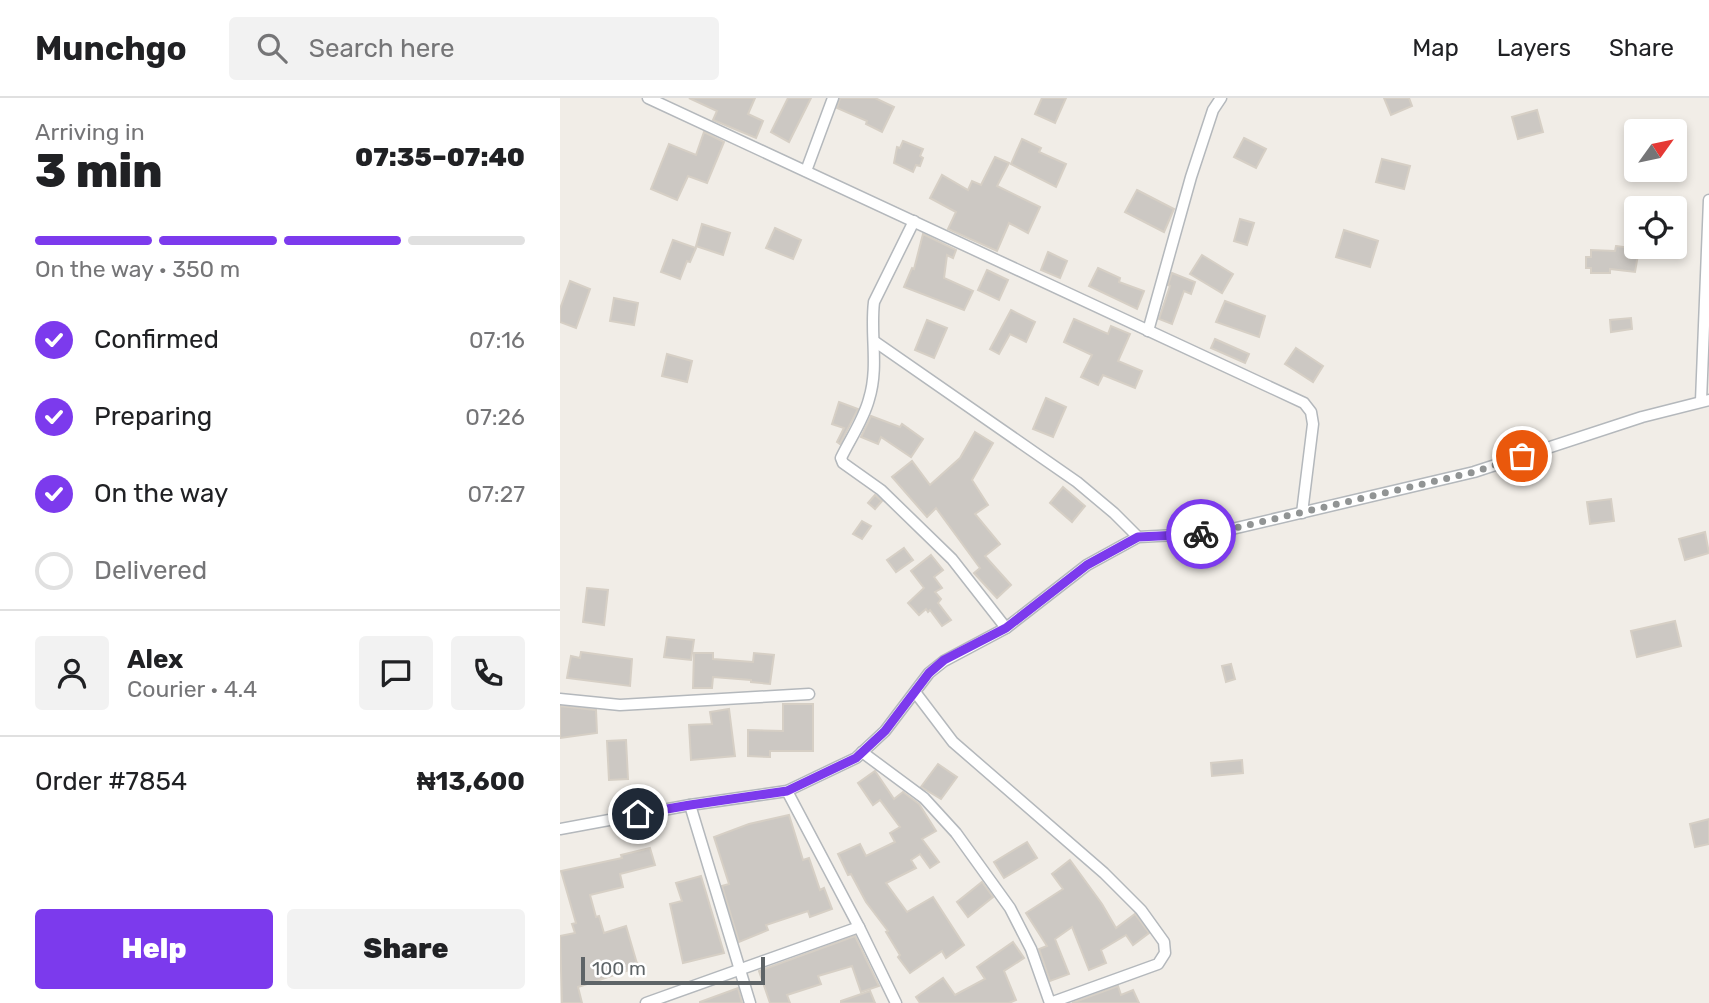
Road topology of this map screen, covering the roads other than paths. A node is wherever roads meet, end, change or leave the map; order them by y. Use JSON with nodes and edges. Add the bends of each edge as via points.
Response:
{"nodes":[{"id":1,"x":648,"y":98,"type":"edge"},
{"id":2,"x":833,"y":98,"type":"edge"},
{"id":3,"x":1221,"y":98,"type":"edge"},
{"id":4,"x":806,"y":171,"type":"junction"},
{"id":5,"x":1709,"y":200,"type":"edge"},
{"id":6,"x":914,"y":221,"type":"junction"},
{"id":7,"x":1148,"y":331,"type":"junction"},
{"id":8,"x":874,"y":341,"type":"junction"},
{"id":9,"x":1705,"y":400,"type":"edge"},
{"id":10,"x":1302,"y":513,"type":"junction"},
{"id":11,"x":1138,"y":537,"type":"junction"},
{"id":12,"x":1006,"y":628,"type":"junction"},
{"id":13,"x":915,"y":692,"type":"junction"},
{"id":14,"x":809,"y":694,"type":"dead end"},
{"id":15,"x":560,"y":699,"type":"edge"},
{"id":16,"x":862,"y":752,"type":"junction"},
{"id":17,"x":787,"y":791,"type":"junction"},
{"id":18,"x":690,"y":805,"type":"junction"},
{"id":19,"x":560,"y":829,"type":"edge"},
{"id":20,"x":859,"y":927,"type":"junction"},
{"id":21,"x":739,"y":970,"type":"junction"},
{"id":22,"x":646,"y":1003,"type":"edge"},
{"id":23,"x":750,"y":1003,"type":"edge"},
{"id":24,"x":896,"y":1003,"type":"edge"},
{"id":25,"x":1050,"y":1003,"type":"edge"}],
"edges":[{"from":1,"to":4,"type":"street"},
{"from":2,"to":4,"type":"street"},
{"from":3,"to":7,"type":"street","via":[[1191,177]]},
{"from":4,"to":6,"type":"street"},
{"from":5,"to":9,"type":"street"},
{"from":6,"to":7,"type":"street"},
{"from":6,"to":8,"type":"street","via":[[874,302]]},
{"from":7,"to":10,"type":"street","via":[[1304,403],[1313,424]]},
{"from":8,"to":11,"type":"street","via":[[1077,482]]},
{"from":8,"to":12,"type":"street","via":[[869,399],[841,458],[843,463],[881,490],[952,559]]},
{"from":9,"to":10,"type":"street","via":[[1474,472]]},
{"from":10,"to":11,"type":"street","via":[[1214,533]]},
{"from":11,"to":12,"type":"street","via":[[1087,565]]},
{"from":12,"to":13,"type":"street","via":[[944,660]]},
{"from":13,"to":16,"type":"street"},
{"from":13,"to":25,"type":"street","via":[[953,742],[1104,873],[1164,942],[1165,953],[1158,964]]},
{"from":14,"to":15,"type":"street","via":[[620,705]]},
{"from":16,"to":17,"type":"street"},
{"from":16,"to":25,"type":"street","via":[[924,798],[956,833],[1010,908]]},
{"from":17,"to":18,"type":"street"},
{"from":17,"to":20,"type":"street"},
{"from":18,"to":19,"type":"street"},
{"from":18,"to":21,"type":"street"},
{"from":20,"to":21,"type":"street"},
{"from":20,"to":24,"type":"street"},
{"from":21,"to":22,"type":"street"},
{"from":21,"to":23,"type":"street"}]}
